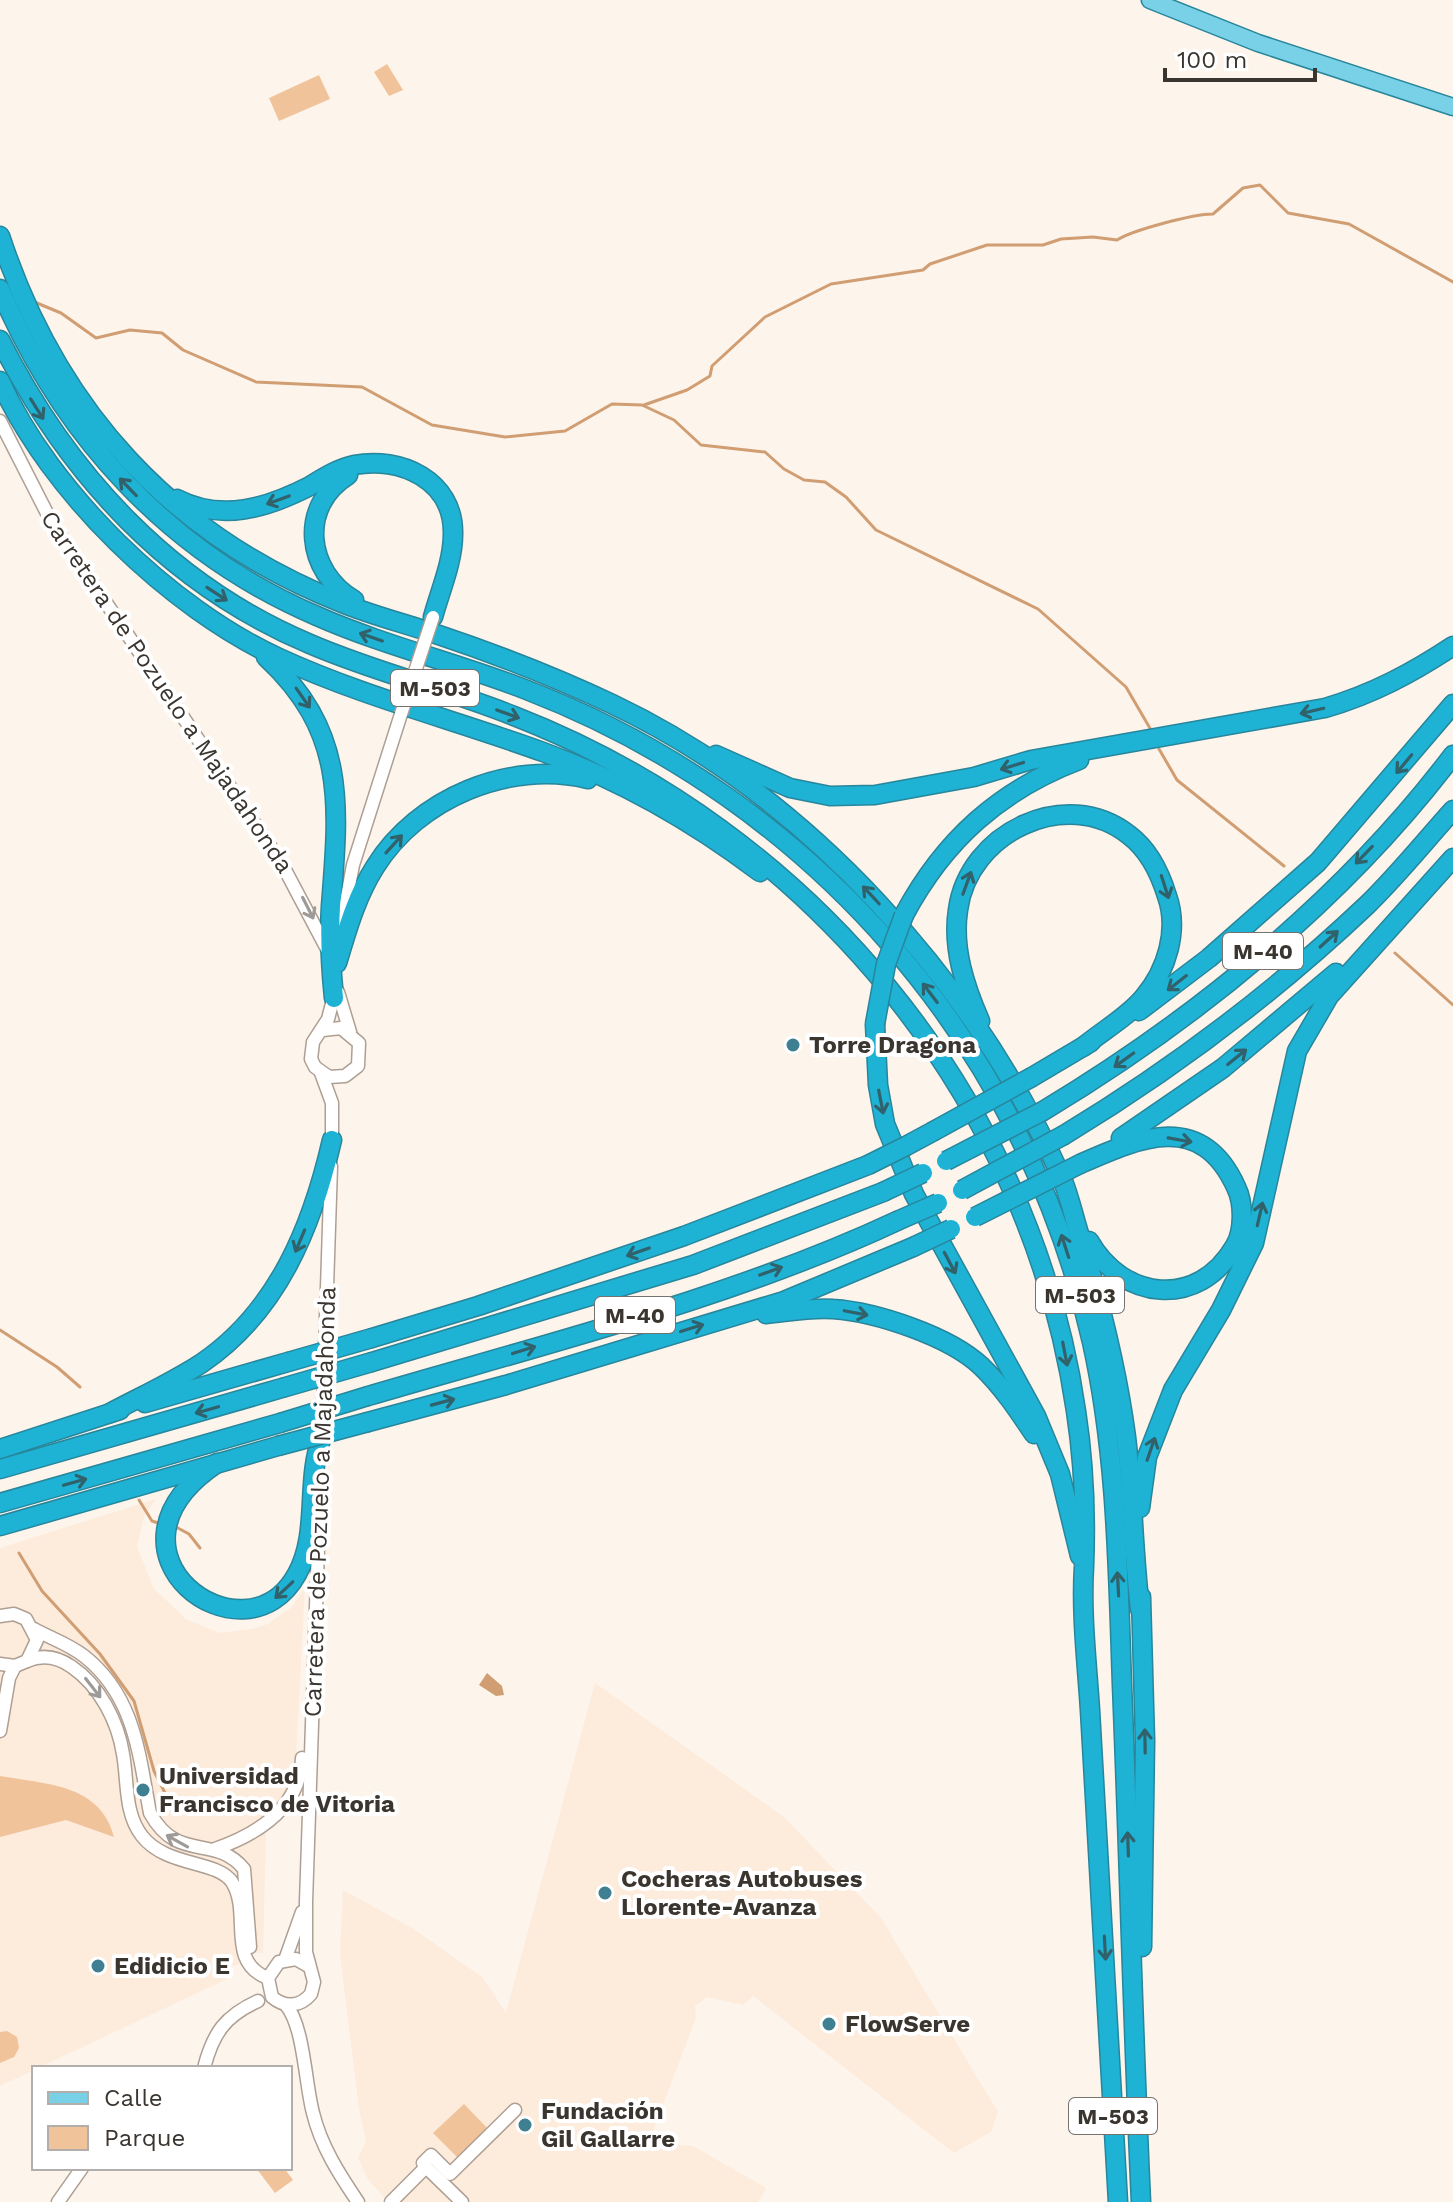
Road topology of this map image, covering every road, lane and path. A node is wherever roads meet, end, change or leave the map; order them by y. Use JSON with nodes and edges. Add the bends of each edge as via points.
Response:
{"nodes":[{"id":1,"x":1150,"y":0,"type":"edge"},
{"id":2,"x":1453,"y":107,"type":"edge"},
{"id":3,"x":0,"y":236,"type":"edge"},
{"id":4,"x":8,"y":288,"type":"edge"},
{"id":5,"x":0,"y":340,"type":"edge"},
{"id":6,"x":1,"y":383,"type":"edge"},
{"id":7,"x":0,"y":421,"type":"edge"},
{"id":8,"x":376,"y":463,"type":"junction"},
{"id":9,"x":144,"y":478,"type":"junction"},
{"id":10,"x":151,"y":509,"type":"junction"},
{"id":11,"x":341,"y":603,"type":"junction"},
{"id":12,"x":384,"y":617,"type":"junction"},
{"id":13,"x":433,"y":617,"type":"joint"},
{"id":14,"x":248,"y":643,"type":"junction"},
{"id":15,"x":1453,"y":646,"type":"edge"},
{"id":16,"x":1453,"y":704,"type":"edge"},
{"id":17,"x":613,"y":705,"type":"junction"},
{"id":18,"x":1116,"y":747,"type":"junction"},
{"id":19,"x":1453,"y":755,"type":"edge"},
{"id":20,"x":632,"y":791,"type":"junction"},
{"id":21,"x":1453,"y":810,"type":"edge"},
{"id":22,"x":1453,"y":858,"type":"edge"},
{"id":23,"x":1386,"y":929,"type":"junction"},
{"id":24,"x":335,"y":965,"type":"junction"},
{"id":25,"x":334,"y":998,"type":"joint"},
{"id":26,"x":905,"y":1006,"type":"junction"},
{"id":27,"x":323,"y":1030,"type":"junction"},
{"id":28,"x":350,"y":1032,"type":"junction"},
{"id":29,"x":1083,"y":1047,"type":"junction"},
{"id":30,"x":998,"y":1064,"type":"junction"},
{"id":31,"x":321,"y":1073,"type":"junction"},
{"id":32,"x":345,"y":1076,"type":"junction"},
{"id":33,"x":332,"y":1103,"type":"junction"},
{"id":34,"x":332,"y":1140,"type":"junction"},
{"id":35,"x":1080,"y":1164,"type":"junction"},
{"id":36,"x":1075,"y":1216,"type":"junction"},
{"id":37,"x":723,"y":1319,"type":"junction"},
{"id":38,"x":110,"y":1413,"type":"junction"},
{"id":39,"x":322,"y":1437,"type":"junction"},
{"id":40,"x":0,"y":1449,"type":"edge"},
{"id":41,"x":217,"y":1463,"type":"junction"},
{"id":42,"x":0,"y":1469,"type":"edge"},
{"id":43,"x":1060,"y":1474,"type":"junction"},
{"id":44,"x":0,"y":1503,"type":"edge"},
{"id":45,"x":0,"y":1526,"type":"edge"},
{"id":46,"x":1084,"y":1567,"type":"junction"},
{"id":47,"x":1140,"y":1609,"type":"junction"},
{"id":48,"x":0,"y":1616,"type":"edge"},
{"id":49,"x":34,"y":1629,"type":"junction"},
{"id":50,"x":21,"y":1664,"type":"junction"},
{"id":51,"x":0,"y":1665,"type":"edge"},
{"id":52,"x":0,"y":1692,"type":"edge"},
{"id":53,"x":312,"y":1705,"type":"junction"},
{"id":54,"x":0,"y":1731,"type":"edge"},
{"id":55,"x":215,"y":1849,"type":"junction"},
{"id":56,"x":306,"y":1902,"type":"junction"},
{"id":57,"x":251,"y":1954,"type":"dead end"},
{"id":58,"x":285,"y":1960,"type":"junction"},
{"id":59,"x":310,"y":1967,"type":"junction"},
{"id":60,"x":267,"y":1983,"type":"junction"},
{"id":61,"x":308,"y":1998,"type":"junction"},
{"id":62,"x":258,"y":2001,"type":"junction"},
{"id":63,"x":280,"y":2002,"type":"junction"},
{"id":64,"x":299,"y":2033,"type":"junction"},
{"id":65,"x":205,"y":2066,"type":"edge"},
{"id":66,"x":515,"y":2110,"type":"dead end"},
{"id":67,"x":1138,"y":2146,"type":"junction"},
{"id":68,"x":81,"y":2170,"type":"edge"},
{"id":69,"x":446,"y":2180,"type":"junction"},
{"id":70,"x":58,"y":2202,"type":"edge"},
{"id":71,"x":358,"y":2202,"type":"edge"},
{"id":72,"x":391,"y":2202,"type":"edge"},
{"id":73,"x":462,"y":2202,"type":"edge"},
{"id":74,"x":1118,"y":2202,"type":"edge"},
{"id":75,"x":1141,"y":2202,"type":"edge"}],
"edges":[{"from":1,"to":2,"type":"main road","via":[[1258,43]]},
{"from":3,"to":4,"type":"highway"},
{"from":4,"to":9,"type":"highway","number":"M-503","via":[[112,444]]},
{"from":10,"to":4,"type":"highway","number":"M-503","one_way":true,"via":[[102,459],[54,396],[17,329]]},
{"from":5,"to":26,"type":"highway","number":"M-503","one_way":true,"via":[[32,402],[80,470],[134,529],[190,576],[307,643],[509,714],[653,783],[773,867],[859,950]]},
{"from":6,"to":14,"type":"highway","number":"M-503","via":[[35,440],[92,516],[164,584]]},
{"from":7,"to":24,"type":"street","name":"Carretera de Pozuelo a Majadahonda","one_way":true,"via":[[51,521],[298,888]]},
{"from":8,"to":9,"type":"highway","number":"M-503","one_way":true,"via":[[351,466],[282,500],[224,512],[195,508]]},
{"from":8,"to":12,"type":"highway","number":"M-503","via":[[326,493],[313,529],[318,562],[332,584]]},
{"from":8,"to":13,"type":"highway","via":[[419,472],[436,487],[449,511],[452,551]]},
{"from":9,"to":11,"type":"highway","number":"M-503","via":[[193,521],[249,558]]},
{"from":10,"to":11,"type":"highway","via":[[234,561]]},
{"from":67,"to":10,"type":"highway","number":"M-503","one_way":true,"via":[[1121,1649],[1103,1396],[1060,1233],[1033,1166],[984,1072],[911,968],[831,879],[719,790],[644,744],[565,706],[359,633],[274,596],[206,554]]},
{"from":11,"to":12,"type":"highway","number":"M-503"},
{"from":12,"to":17,"type":"highway","number":"M-503"},
{"from":13,"to":24,"type":"street","name":"Carretera de Pozuelo a Majadahonda","bridge":true,"via":[[349,880]]},
{"from":14,"to":20,"type":"highway","number":"M-503","via":[[323,678],[545,753]]},
{"from":14,"to":24,"type":"highway","one_way":true,"via":[[299,692],[328,748],[337,812]]},
{"from":15,"to":18,"type":"highway","number":"M-503","one_way":true,"via":[[1389,685],[1325,708]]},
{"from":16,"to":29,"type":"highway","one_way":true,"via":[[1318,862],[1209,958]]},
{"from":18,"to":17,"type":"highway","number":"M-503","one_way":true,"via":[[1031,760],[917,790],[830,796],[790,788]]},
{"from":30,"to":17,"type":"highway","number":"M-503","one_way":true,"via":[[914,941],[840,862],[761,797]]},
{"from":18,"to":43,"type":"highway","number":"M-503","one_way":true,"bridge":true,"via":[[1040,775],[983,813],[944,851],[904,915],[886,964],[875,1024],[885,1124],[914,1194],[1036,1416]]},
{"from":19,"to":42,"type":"highway","number":"M-40","one_way":true,"bridge":true,"via":[[1338,883],[1229,983],[1103,1075],[923,1173],[693,1265]]},
{"from":24,"to":20,"type":"highway","number":"M-503","one_way":true,"via":[[354,907],[377,864],[422,816],[450,799],[482,784],[531,775],[579,776]]},
{"from":20,"to":26,"type":"highway","number":"M-503","via":[[767,877]]},
{"from":44,"to":21,"type":"highway","number":"M-40","one_way":true,"bridge":true,"via":[[710,1293],[862,1238],[938,1203],[1125,1098],[1253,1006],[1368,904]]},
{"from":22,"to":23,"type":"highway"},
{"from":35,"to":23,"type":"highway","one_way":true,"via":[[1223,1068]]},
{"from":47,"to":23,"type":"highway","one_way":true,"via":[[1140,1501],[1147,1457],[1173,1390],[1254,1243],[1297,1051],[1329,996]]},
{"from":24,"to":25,"type":"highway"},
{"from":24,"to":28,"type":"street","name":"Carretera de Pozuelo a Majadahonda"},
{"from":25,"to":27,"type":"street"},
{"from":26,"to":46,"type":"highway","number":"M-503","one_way":true,"via":[[979,1122],[1039,1256],[1076,1406],[1087,1536]]},
{"from":27,"to":28,"type":"street"},
{"from":27,"to":31,"type":"street","via":[[311,1050]]},
{"from":28,"to":32,"type":"street","via":[[359,1043],[361,1058]]},
{"from":30,"to":29,"type":"highway","one_way":true,"via":[[967,992],[958,909],[971,871],[996,840],[1024,823],[1059,814],[1092,818],[1129,835],[1159,870],[1172,910],[1169,952],[1144,998]]},
{"from":29,"to":38,"type":"highway","one_way":true,"bridge":true,"via":[[868,1165],[684,1236],[478,1306]]},
{"from":30,"to":36,"type":"highway","number":"M-503","via":[[1038,1129]]},
{"from":31,"to":32,"type":"street"},
{"from":31,"to":33,"type":"street","name":"Carretera de Pozuelo a Majadahonda"},
{"from":32,"to":33,"type":"street","name":"Carretera de Pozuelo a Majadahonda"},
{"from":33,"to":34,"type":"street","name":"Carretera de Pozuelo a Majadahonda"},
{"from":34,"to":38,"type":"highway","one_way":true,"via":[[299,1248],[258,1310],[202,1362]]},
{"from":34,"to":39,"type":"street","name":"Carretera de Pozuelo a Majadahonda"},
{"from":35,"to":36,"type":"highway","one_way":true,"via":[[1141,1138],[1182,1137],[1206,1147],[1229,1170],[1242,1220],[1236,1245],[1216,1270],[1192,1287],[1168,1292],[1123,1279],[1098,1257]]},
{"from":35,"to":37,"type":"highway","bridge":true,"via":[[913,1247],[784,1301]]},
{"from":36,"to":47,"type":"highway","number":"M-503","via":[[1118,1382]]},
{"from":41,"to":37,"type":"highway","one_way":true,"bridge":true,"via":[[506,1385]]},
{"from":37,"to":43,"type":"highway","one_way":true,"via":[[833,1309],[883,1318],[938,1340],[979,1364],[1013,1403]]},
{"from":38,"to":40,"type":"highway"},
{"from":39,"to":41,"type":"highway","one_way":true,"via":[[302,1565],[279,1597],[255,1607],[231,1610],[205,1602],[170,1564],[166,1538],[173,1505],[187,1486]]},
{"from":39,"to":53,"type":"street","name":"Carretera de Pozuelo a Majadahonda"},
{"from":41,"to":45,"type":"highway"},
{"from":43,"to":46,"type":"highway","number":"M-503"},
{"from":46,"to":74,"type":"highway","number":"M-503","one_way":true},
{"from":67,"to":47,"type":"highway","one_way":true,"via":[[1144,2114]]},
{"from":48,"to":49,"type":"street","via":[[21,1616]]},
{"from":49,"to":50,"type":"street","via":[[34,1652]]},
{"from":55,"to":49,"type":"street","one_way":true,"via":[[183,1846],[158,1827],[150,1813],[133,1728],[114,1690],[82,1654]]},
{"from":50,"to":51,"type":"street"},
{"from":50,"to":54,"type":"street","via":[[9,1678]]},
{"from":50,"to":60,"type":"street","one_way":true,"via":[[54,1658],[78,1671],[95,1689],[119,1734],[137,1829],[175,1860],[227,1877],[239,1900],[244,1957]]},
{"from":51,"to":52,"type":"street"},
{"from":53,"to":55,"type":"street","via":[[302,1772],[287,1804],[266,1824]]},
{"from":53,"to":56,"type":"street","name":"Carretera de Pozuelo a Majadahonda"},
{"from":55,"to":57,"type":"street","via":[[238,1862],[248,1878]]},
{"from":56,"to":58,"type":"street","name":"Carretera de Pozuelo a Majadahonda"},
{"from":56,"to":59,"type":"street","name":"Carretera de Pozuelo a Majadahonda"},
{"from":58,"to":59,"type":"street"},
{"from":58,"to":60,"type":"street","via":[[275,1966]]},
{"from":59,"to":61,"type":"street","via":[[314,1982]]},
{"from":60,"to":62,"type":"street"},
{"from":60,"to":63,"type":"street"},
{"from":61,"to":63,"type":"street"},
{"from":61,"to":64,"type":"street"},
{"from":62,"to":63,"type":"street"},
{"from":62,"to":65,"type":"street","via":[[221,2025]]},
{"from":63,"to":64,"type":"street","via":[[296,2017]]},
{"from":64,"to":71,"type":"street","via":[[317,2128]]},
{"from":66,"to":69,"type":"street"},
{"from":67,"to":75,"type":"highway","number":"M-503"},
{"from":68,"to":70,"type":"street"},
{"from":69,"to":72,"type":"street","via":[[431,2155]]},
{"from":69,"to":73,"type":"street"}]}
